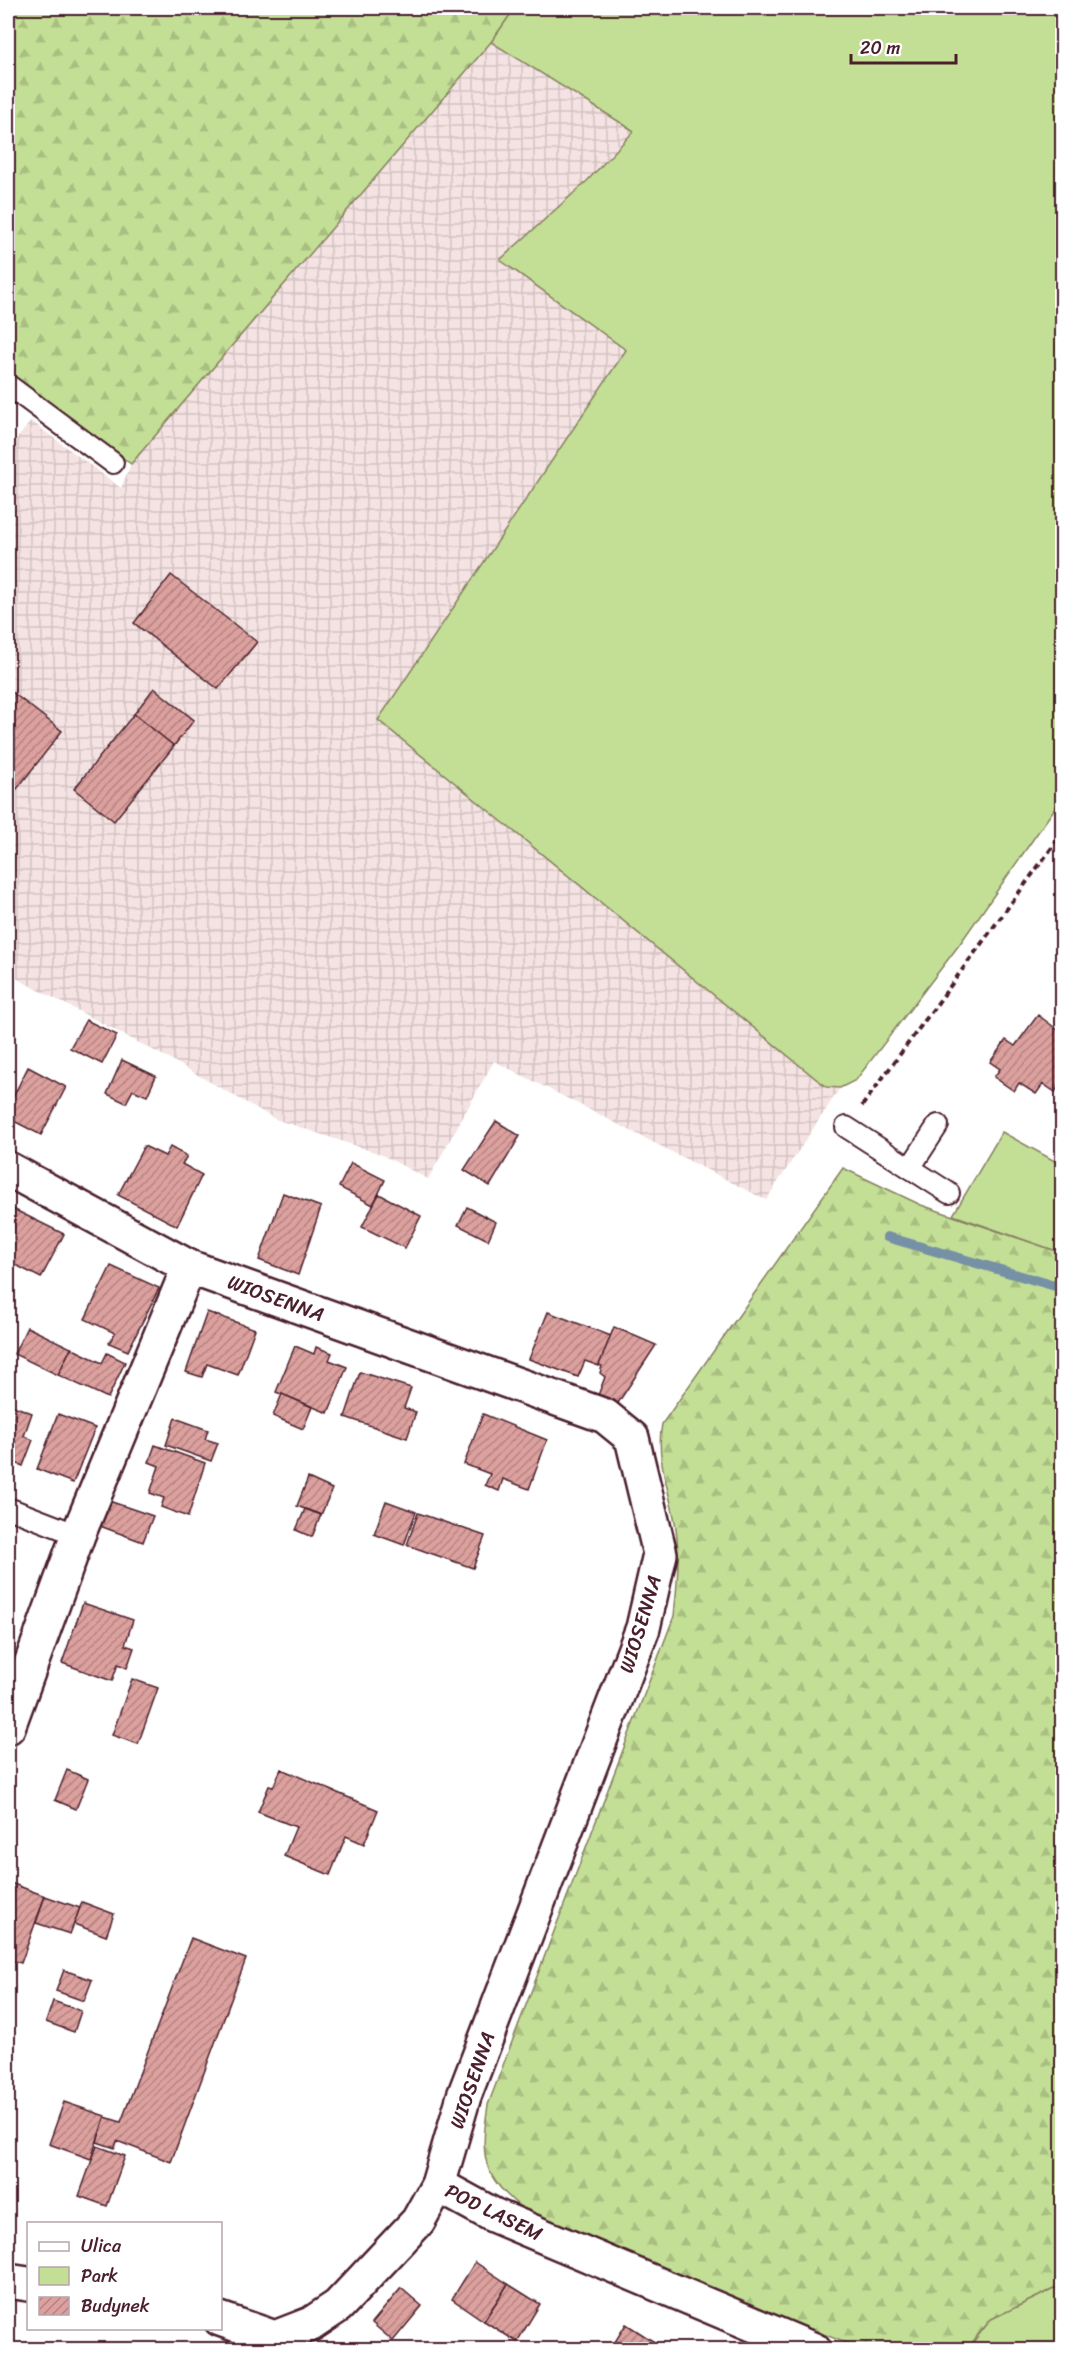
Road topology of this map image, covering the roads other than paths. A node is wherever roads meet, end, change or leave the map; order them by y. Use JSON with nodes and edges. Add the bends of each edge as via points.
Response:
{"nodes":[{"id":1,"x":8,"y":385,"type":"edge"},
{"id":2,"x":113,"y":463,"type":"dead end"},
{"id":3,"x":938,"y":1125,"type":"dead end"},
{"id":4,"x":846,"y":1127,"type":"road end"},
{"id":5,"x":910,"y":1168,"type":"junction"},
{"id":6,"x":8,"y":1169,"type":"edge"},
{"id":7,"x":949,"y":1193,"type":"dead end"},
{"id":8,"x":189,"y":1267,"type":"junction"},
{"id":9,"x":8,"y":1508,"type":"edge"},
{"id":10,"x":78,"y":1534,"type":"junction"},
{"id":11,"x":8,"y":1727,"type":"edge"},
{"id":12,"x":438,"y":2184,"type":"junction"},
{"id":13,"x":8,"y":2281,"type":"edge"},
{"id":14,"x":27,"y":2284,"type":"edge"},
{"id":15,"x":222,"y":2320,"type":"edge"},
{"id":16,"x":270,"y":2344,"type":"edge"},
{"id":17,"x":809,"y":2349,"type":"edge"}],
"edges":[{"from":1,"to":2,"type":"lane"},
{"from":3,"to":5,"type":"lane"},
{"from":4,"to":5,"type":"lane"},
{"from":5,"to":7,"type":"lane"},
{"from":6,"to":8,"type":"street","name":"WIOSENNA"},
{"from":8,"to":10,"type":"street"},
{"from":8,"to":12,"type":"street","name":"WIOSENNA","via":[[605,1416],[632,1438],[660,1554],[643,1628],[464,2096]]},
{"from":9,"to":10,"type":"lane"},
{"from":10,"to":11,"type":"street"},
{"from":12,"to":16,"type":"street","name":"POD LASEM","via":[[418,2222],[338,2306]]},
{"from":12,"to":17,"type":"street","name":"POD LASEM","via":[[493,2214]]},
{"from":13,"to":14,"type":"street"},
{"from":15,"to":16,"type":"street","name":"POD LASEM"}]}
